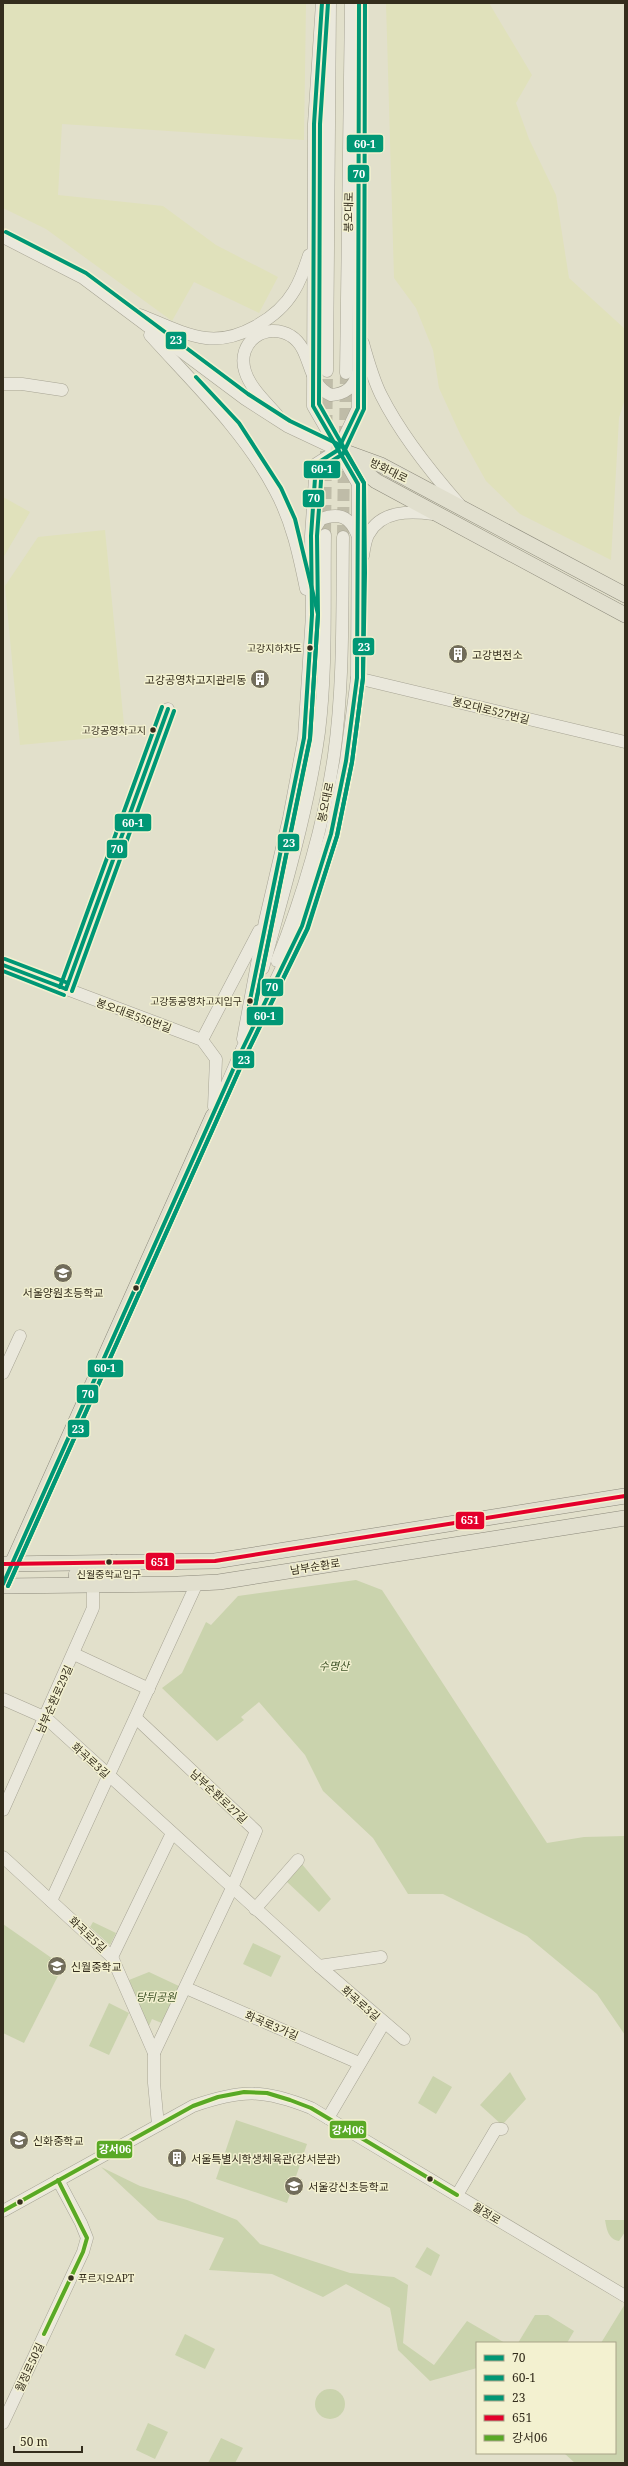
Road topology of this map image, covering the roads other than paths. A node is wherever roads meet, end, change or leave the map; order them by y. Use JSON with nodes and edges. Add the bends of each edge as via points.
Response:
{"nodes":[{"id":1,"x":322,"y":3,"type":"edge"},
{"id":2,"x":330,"y":3,"type":"edge"},
{"id":3,"x":351,"y":3,"type":"edge"},
{"id":4,"x":359,"y":3,"type":"edge"},
{"id":5,"x":3,"y":237,"type":"edge"},
{"id":6,"x":313,"y":242,"type":"junction"},
{"id":7,"x":127,"y":311,"type":"junction"},
{"id":8,"x":360,"y":334,"type":"junction"},
{"id":9,"x":326,"y":372,"type":"tunnel mouth"},
{"id":10,"x":359,"y":372,"type":"junction"},
{"id":11,"x":346,"y":373,"type":"tunnel mouth"},
{"id":12,"x":312,"y":374,"type":"junction"},
{"id":13,"x":3,"y":384,"type":"edge"},
{"id":14,"x":62,"y":390,"type":"dead end"},
{"id":15,"x":287,"y":426,"type":"junction"},
{"id":16,"x":338,"y":450,"type":"junction"},
{"id":17,"x":464,"y":510,"type":"junction"},
{"id":18,"x":433,"y":514,"type":"junction"},
{"id":19,"x":325,"y":535,"type":"tunnel mouth"},
{"id":20,"x":311,"y":536,"type":"junction"},
{"id":21,"x":343,"y":537,"type":"tunnel mouth"},
{"id":22,"x":358,"y":538,"type":"junction"},
{"id":23,"x":359,"y":573,"type":"junction"},
{"id":24,"x":625,"y":594,"type":"edge"},
{"id":25,"x":312,"y":615,"type":"junction"},
{"id":26,"x":625,"y":615,"type":"edge"},
{"id":27,"x":357,"y":678,"type":"junction"},
{"id":28,"x":168,"y":709,"type":"dead end"},
{"id":29,"x":625,"y":742,"type":"edge"},
{"id":30,"x":265,"y":921,"type":"junction"},
{"id":31,"x":3,"y":965,"type":"edge"},
{"id":32,"x":66,"y":989,"type":"junction"},
{"id":33,"x":202,"y":1040,"type":"junction"},
{"id":34,"x":240,"y":1054,"type":"junction"},
{"id":35,"x":213,"y":1116,"type":"junction"},
{"id":36,"x":20,"y":1336,"type":"dead end"},
{"id":37,"x":3,"y":1373,"type":"edge"},
{"id":38,"x":625,"y":1496,"type":"edge"},
{"id":39,"x":625,"y":1518,"type":"edge"},
{"id":40,"x":114,"y":1562,"type":"junction"},
{"id":41,"x":8,"y":1564,"type":"edge"},
{"id":42,"x":197,"y":1583,"type":"junction"},
{"id":43,"x":3,"y":1585,"type":"edge"},
{"id":44,"x":68,"y":1585,"type":"junction"},
{"id":45,"x":93,"y":1585,"type":"junction"},
{"id":46,"x":74,"y":1654,"type":"junction"},
{"id":47,"x":149,"y":1689,"type":"junction"},
{"id":48,"x":3,"y":1699,"type":"edge"},
{"id":49,"x":46,"y":1718,"type":"junction"},
{"id":50,"x":136,"y":1718,"type":"junction"},
{"id":51,"x":110,"y":1777,"type":"junction"},
{"id":52,"x":3,"y":1810,"type":"edge"},
{"id":53,"x":172,"y":1833,"type":"junction"},
{"id":54,"x":3,"y":1857,"type":"edge"},
{"id":55,"x":298,"y":1860,"type":"dead end"},
{"id":56,"x":232,"y":1888,"type":"junction"},
{"id":57,"x":51,"y":1901,"type":"junction"},
{"id":58,"x":255,"y":1909,"type":"junction"},
{"id":59,"x":112,"y":1957,"type":"junction"},
{"id":60,"x":380,"y":1958,"type":"dead end"},
{"id":61,"x":319,"y":1966,"type":"junction"},
{"id":62,"x":186,"y":1988,"type":"junction"},
{"id":63,"x":384,"y":2023,"type":"junction"},
{"id":64,"x":404,"y":2039,"type":"dead end"},
{"id":65,"x":154,"y":2053,"type":"junction"},
{"id":66,"x":359,"y":2063,"type":"junction"},
{"id":67,"x":328,"y":2118,"type":"junction"},
{"id":68,"x":158,"y":2125,"type":"junction"},
{"id":69,"x":502,"y":2130,"type":"dead end"},
{"id":70,"x":58,"y":2180,"type":"junction"},
{"id":71,"x":457,"y":2195,"type":"junction"},
{"id":72,"x":3,"y":2211,"type":"edge"},
{"id":73,"x":625,"y":2296,"type":"edge"},
{"id":74,"x":3,"y":2422,"type":"edge"}],
"edges":[{"from":1,"to":6,"type":"street","via":[[314,124]]},
{"from":2,"to":9,"type":"street","name":"봉오대로"},
{"from":3,"to":11,"type":"street","name":"봉오대로"},
{"from":4,"to":8,"type":"street"},
{"from":5,"to":7,"type":"street","via":[[83,278]]},
{"from":6,"to":7,"type":"street","via":[[294,292],[276,312],[244,331],[224,337],[207,338],[188,334]]},
{"from":6,"to":12,"type":"street"},
{"from":7,"to":15,"type":"street","via":[[190,360]]},
{"from":7,"to":25,"type":"street","via":[[234,427],[276,491],[289,521]]},
{"from":8,"to":10,"type":"street"},
{"from":8,"to":17,"type":"street","via":[[375,380],[393,418],[436,478]]},
{"from":10,"to":12,"type":"street","via":[[348,390],[331,395],[322,391]]},
{"from":10,"to":16,"type":"street","via":[[358,408]]},
{"from":12,"to":15,"type":"street","via":[[299,344],[284,333],[264,332],[247,344],[243,361],[247,377]]},
{"from":12,"to":16,"type":"street","via":[[313,406]]},
{"from":13,"to":14,"type":"street"},
{"from":15,"to":16,"type":"street"},
{"from":16,"to":17,"type":"main road","name":"방화대로","via":[[381,465]]},
{"from":16,"to":18,"type":"main road","name":"방화대로","via":[[376,481]]},
{"from":16,"to":20,"type":"street","via":[[316,464]]},
{"from":16,"to":22,"type":"street","via":[[358,484]]},
{"from":17,"to":24,"type":"main road","name":"방화대로"},
{"from":18,"to":23,"type":"street","via":[[393,514],[376,526],[368,535]]},
{"from":18,"to":26,"type":"main road","name":"방화대로"},
{"from":19,"to":34,"type":"street","name":"봉오대로","via":[[324,672],[310,789]]},
{"from":20,"to":22,"type":"street","via":[[321,519],[338,515],[350,522]]},
{"from":20,"to":25,"type":"street"},
{"from":21,"to":34,"type":"street","name":"봉오대로","via":[[341,679],[334,754],[323,815],[292,922]]},
{"from":22,"to":23,"type":"street"},
{"from":23,"to":27,"type":"street"},
{"from":25,"to":30,"type":"street","via":[[304,738],[289,818]]},
{"from":27,"to":29,"type":"street","name":"봉오대로527번길"},
{"from":27,"to":34,"type":"street","via":[[346,761],[328,842],[302,926]]},
{"from":28,"to":32,"type":"street"},
{"from":30,"to":33,"type":"street"},
{"from":30,"to":34,"type":"street"},
{"from":31,"to":32,"type":"street","name":"봉오대로556번길"},
{"from":32,"to":33,"type":"street","name":"봉오대로556번길"},
{"from":33,"to":35,"type":"street","via":[[216,1059]]},
{"from":34,"to":35,"type":"street","name":"봉오대로"},
{"from":35,"to":41,"type":"main road"},
{"from":36,"to":37,"type":"street"},
{"from":38,"to":40,"type":"main road","name":"남부순환로","via":[[215,1560]]},
{"from":39,"to":42,"type":"main road","name":"남부순환로","via":[[219,1582]]},
{"from":40,"to":41,"type":"main road","name":"남부순환로"},
{"from":40,"to":44,"type":"main road","via":[[106,1571],[67,1576],[65,1580]]},
{"from":41,"to":43,"type":"main road"},
{"from":42,"to":45,"type":"main road","name":"남부순환로"},
{"from":42,"to":47,"type":"street"},
{"from":43,"to":44,"type":"main road","name":"남부순환로"},
{"from":44,"to":45,"type":"main road","name":"남부순환로"},
{"from":45,"to":46,"type":"street","name":"남부순환로29길","via":[[94,1608]]},
{"from":46,"to":47,"type":"street"},
{"from":46,"to":49,"type":"street","name":"남부순환로29길"},
{"from":47,"to":50,"type":"street"},
{"from":48,"to":49,"type":"street","name":"화곡로3길"},
{"from":49,"to":51,"type":"street","name":"화곡로3길"},
{"from":49,"to":52,"type":"street","name":"남부순환로29길"},
{"from":50,"to":51,"type":"street"},
{"from":50,"to":56,"type":"street","name":"남부순환로27길","via":[[256,1831]]},
{"from":51,"to":53,"type":"street","name":"화곡로3길"},
{"from":51,"to":57,"type":"street"},
{"from":53,"to":56,"type":"street","name":"화곡로3길"},
{"from":53,"to":59,"type":"street"},
{"from":54,"to":57,"type":"street","name":"화곡로5길"},
{"from":55,"to":58,"type":"street"},
{"from":56,"to":58,"type":"street","name":"화곡로3길"},
{"from":56,"to":62,"type":"street"},
{"from":57,"to":59,"type":"street","name":"화곡로5길"},
{"from":58,"to":61,"type":"street","name":"화곡로3길"},
{"from":59,"to":65,"type":"street","name":"화곡로5길"},
{"from":60,"to":61,"type":"street"},
{"from":61,"to":63,"type":"street","name":"화곡로3길"},
{"from":62,"to":65,"type":"street"},
{"from":62,"to":66,"type":"street","name":"화곡로3가길"},
{"from":63,"to":64,"type":"street","name":"화곡로3길"},
{"from":63,"to":66,"type":"street"},
{"from":65,"to":68,"type":"street","name":"화곡로5길"},
{"from":66,"to":67,"type":"street"},
{"from":67,"to":68,"type":"street","name":"월정로","via":[[290,2100],[267,2093],[244,2092],[218,2097],[193,2106]]},
{"from":67,"to":71,"type":"street","name":"월정로"},
{"from":68,"to":70,"type":"street","name":"월정로"},
{"from":69,"to":71,"type":"street","via":[[496,2129]]},
{"from":70,"to":72,"type":"street","name":"월정로"},
{"from":70,"to":74,"type":"street","name":"월정로50길","via":[[87,2238],[83,2252]]},
{"from":71,"to":73,"type":"street","name":"월정로"}]}
